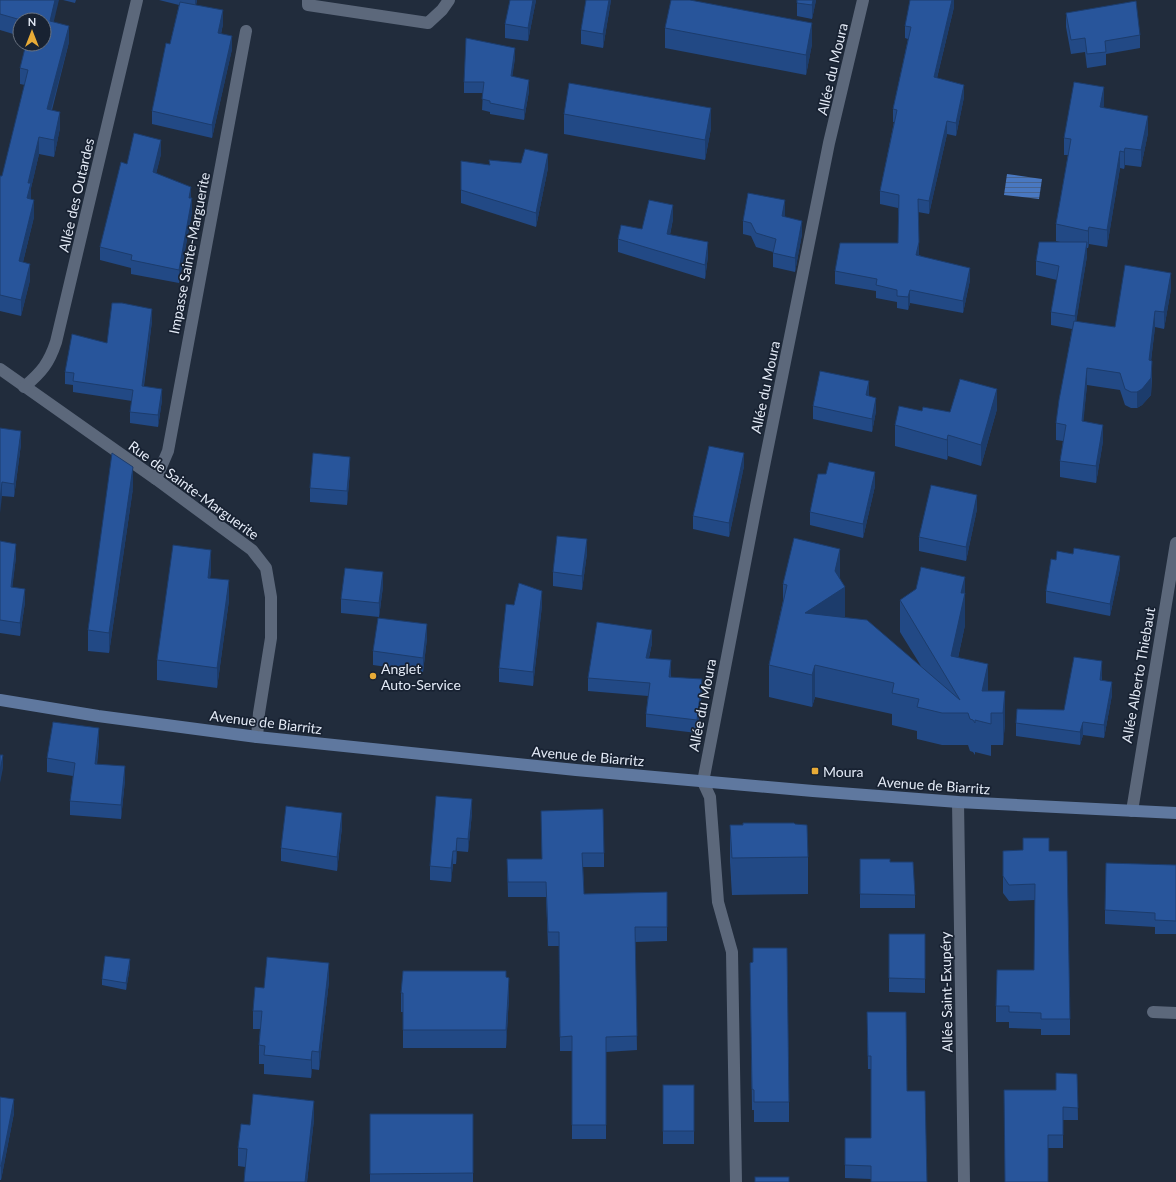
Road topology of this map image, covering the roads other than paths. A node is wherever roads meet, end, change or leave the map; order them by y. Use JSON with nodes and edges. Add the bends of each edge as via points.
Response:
{"nodes":[{"id":1,"x":137,"y":0,"type":"edge"},
{"id":2,"x":308,"y":0,"type":"edge"},
{"id":3,"x":448,"y":0,"type":"edge"},
{"id":4,"x":864,"y":0,"type":"edge"},
{"id":5,"x":246,"y":31,"type":"dead end"},
{"id":6,"x":0,"y":369,"type":"edge"},
{"id":7,"x":24,"y":387,"type":"junction"},
{"id":8,"x":156,"y":479,"type":"junction"},
{"id":9,"x":1176,"y":543,"type":"edge"},
{"id":10,"x":0,"y":700,"type":"edge"},
{"id":11,"x":257,"y":737,"type":"junction"},
{"id":12,"x":704,"y":782,"type":"junction"},
{"id":13,"x":958,"y":802,"type":"junction"},
{"id":14,"x":1132,"y":811,"type":"junction"},
{"id":15,"x":1176,"y":813,"type":"edge"},
{"id":16,"x":1153,"y":1012,"type":"dead end"},
{"id":17,"x":1176,"y":1013,"type":"edge"},
{"id":18,"x":736,"y":1182,"type":"edge"},
{"id":19,"x":964,"y":1182,"type":"edge"}],
"edges":[{"from":1,"to":7,"type":"street","name":"Allée des Outardes","via":[[56,342],[51,357],[37,376]]},
{"from":2,"to":3,"type":"street","via":[[308,5],[428,23],[442,10]]},
{"from":4,"to":12,"type":"street","name":"Allée du Moura","via":[[825,166],[757,499]]},
{"from":5,"to":8,"type":"street","name":"Impasse Sainte-Marguerite","via":[[168,451]]},
{"from":6,"to":7,"type":"street","name":"Rue de Sainte-Marguerite"},
{"from":7,"to":8,"type":"street","name":"Rue de Sainte-Marguerite"},
{"from":8,"to":11,"type":"street","name":"Rue de Sainte-Marguerite","via":[[252,550],[266,568],[271,596],[271,638]]},
{"from":9,"to":14,"type":"street","name":"Allée Alberto Thiebaut"},
{"from":10,"to":11,"type":"main road","name":"Avenue de Biarritz"},
{"from":11,"to":12,"type":"main road","name":"Avenue de Biarritz"},
{"from":12,"to":13,"type":"main road","name":"Avenue de Biarritz"},
{"from":12,"to":18,"type":"street","via":[[710,797],[718,902],[732,952]]},
{"from":13,"to":14,"type":"main road","name":"Avenue de Biarritz"},
{"from":13,"to":19,"type":"street","name":"Allée Saint-Exupéry"},
{"from":14,"to":15,"type":"main road","name":"Avenue de Biarritz"},
{"from":16,"to":17,"type":"street"}]}
